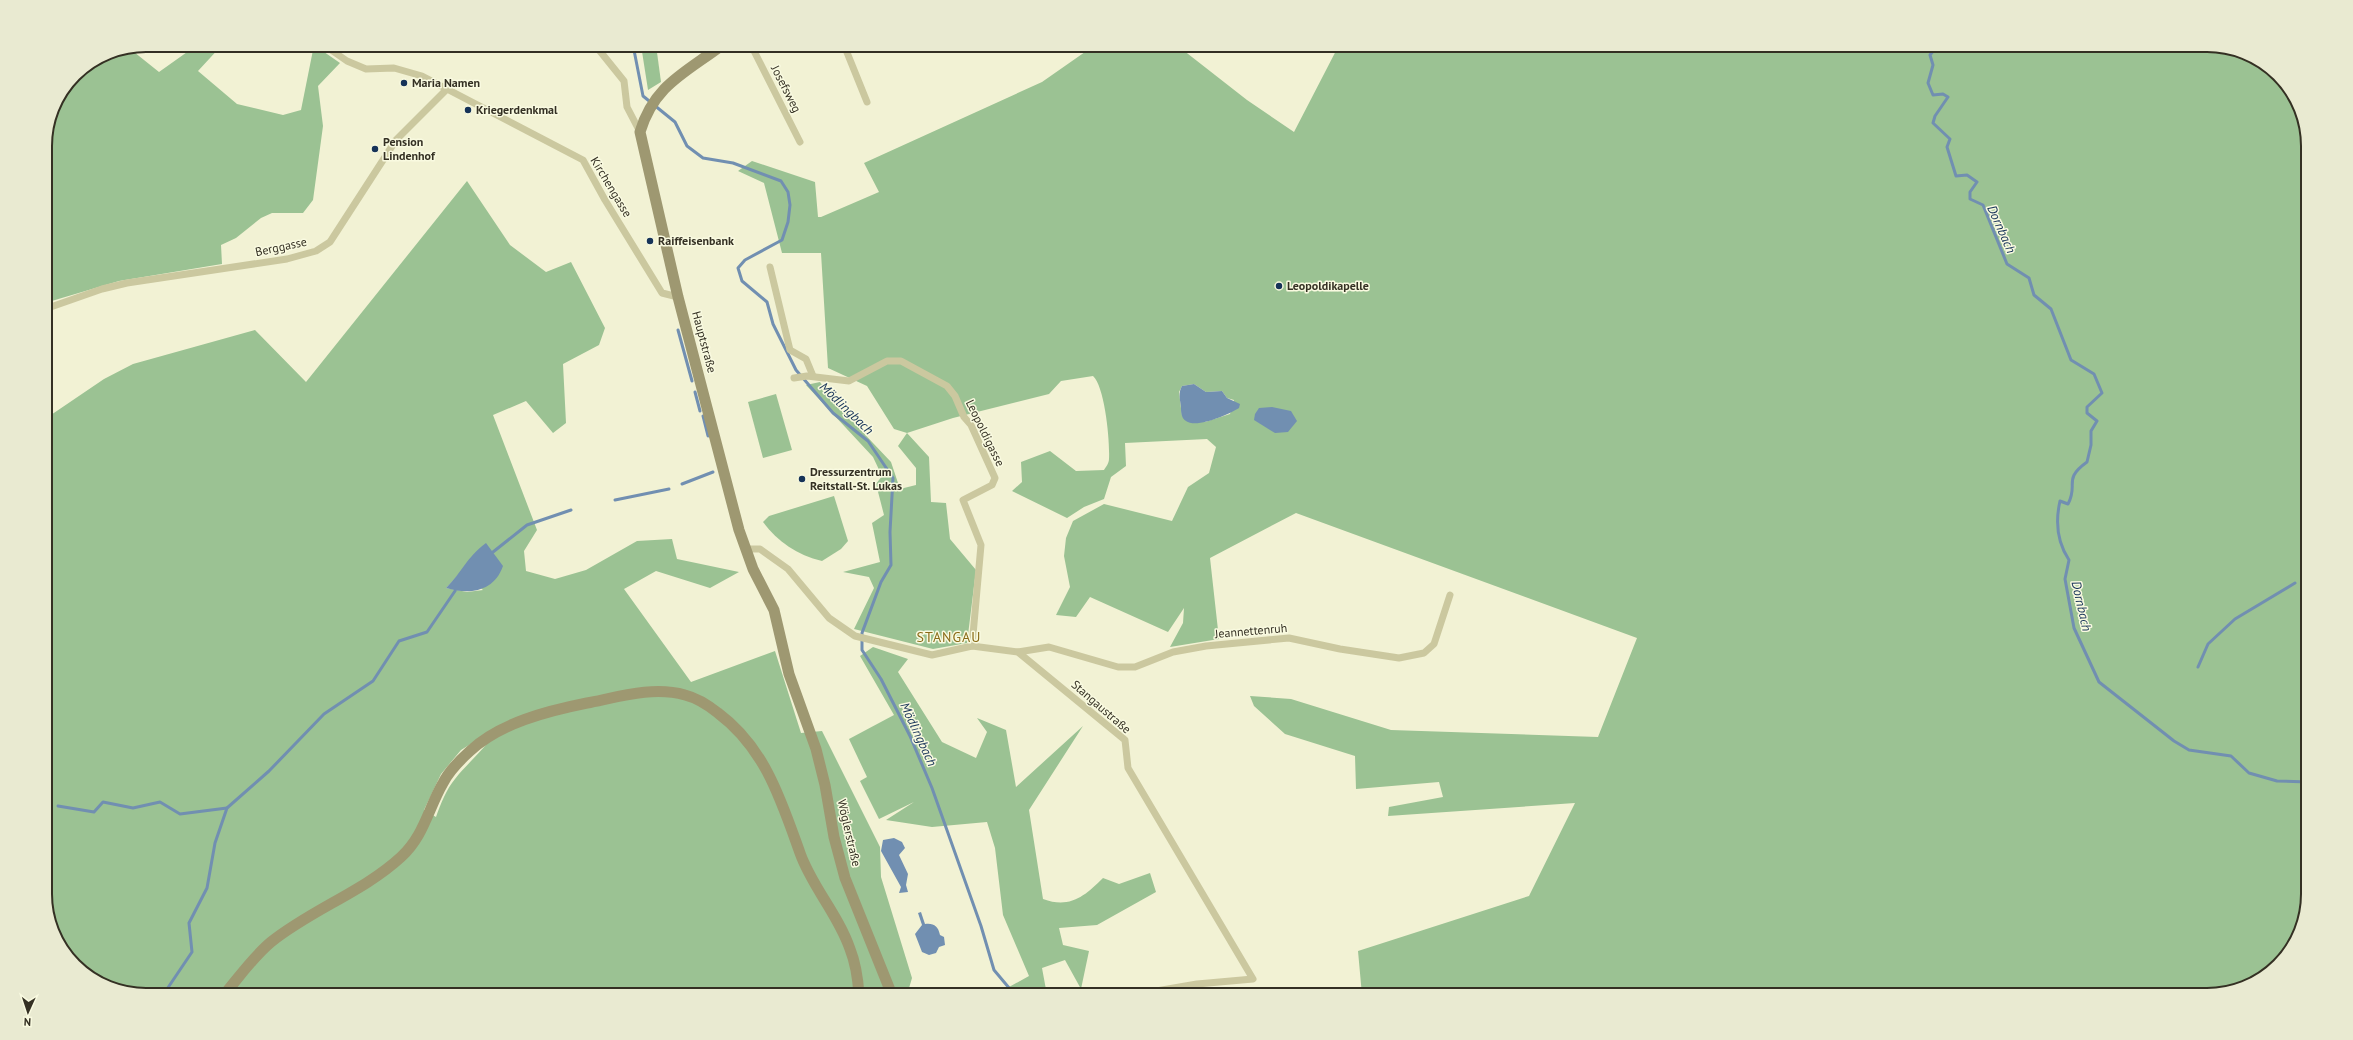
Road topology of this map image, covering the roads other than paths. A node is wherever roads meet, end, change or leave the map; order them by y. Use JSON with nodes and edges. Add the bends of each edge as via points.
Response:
{"nodes":[{"id":1,"x":334,"y":52,"type":"edge"},
{"id":2,"x":601,"y":52,"type":"edge"},
{"id":3,"x":712,"y":52,"type":"edge"},
{"id":4,"x":755,"y":52,"type":"edge"},
{"id":5,"x":847,"y":52,"type":"edge"},
{"id":6,"x":447,"y":89,"type":"junction"},
{"id":7,"x":867,"y":102,"type":"dead end"},
{"id":8,"x":640,"y":132,"type":"junction"},
{"id":9,"x":800,"y":142,"type":"dead end"},
{"id":10,"x":770,"y":267,"type":"dead end"},
{"id":11,"x":678,"y":296,"type":"junction"},
{"id":12,"x":52,"y":307,"type":"edge"},
{"id":13,"x":810,"y":376,"type":"junction"},
{"id":14,"x":794,"y":378,"type":"dead end"},
{"id":15,"x":745,"y":549,"type":"junction"},
{"id":16,"x":1450,"y":594,"type":"dead end"},
{"id":17,"x":972,"y":646,"type":"junction"},
{"id":18,"x":1018,"y":652,"type":"junction"},
{"id":19,"x":789,"y":674,"type":"joint"},
{"id":20,"x":230,"y":988,"type":"edge"},
{"id":21,"x":858,"y":988,"type":"edge"},
{"id":22,"x":889,"y":988,"type":"edge"},
{"id":23,"x":1174,"y":988,"type":"edge"}],
"edges":[{"from":1,"to":6,"type":"street","name":"Kirchengasse","via":[[366,69],[394,68],[422,76]]},
{"from":2,"to":8,"type":"street","via":[[624,81],[627,107]]},
{"from":3,"to":8,"type":"main road","name":"Hauptstraße","via":[[663,88],[645,115]]},
{"from":4,"to":9,"type":"street","name":"Josefsweg"},
{"from":5,"to":7,"type":"street"},
{"from":6,"to":11,"type":"street","name":"Kirchengasse","via":[[584,160],[605,200],[662,293]]},
{"from":6,"to":12,"type":"street","name":"Berggasse","via":[[396,140],[330,242],[316,251],[287,259],[127,283]]},
{"from":8,"to":11,"type":"main road","name":"Hauptstraße"},
{"from":10,"to":13,"type":"street","via":[[790,350],[806,359]]},
{"from":11,"to":15,"type":"main road","name":"Hauptstraße"},
{"from":13,"to":14,"type":"street"},
{"from":13,"to":17,"type":"street","name":"Leopoldigasse","via":[[849,381],[887,361],[901,361],[947,386],[955,396],[995,478],[992,485],[963,500],[981,545]]},
{"from":15,"to":17,"type":"street","via":[[760,549],[788,569],[829,618],[856,636],[932,655]]},
{"from":15,"to":19,"type":"main road","name":"Hauptstraße","via":[[774,610]]},
{"from":16,"to":18,"type":"street","name":"Jeannettenruh","via":[[1434,644],[1424,653],[1399,658],[1289,638],[1206,646],[1173,652],[1135,667],[1118,667],[1049,647]]},
{"from":17,"to":18,"type":"street"},
{"from":18,"to":23,"type":"street","name":"Stangaustraße","via":[[1125,740],[1128,768],[1253,979]]},
{"from":19,"to":22,"type":"main road","name":"Wöglerstraße","via":[[816,749],[845,878]]},
{"from":20,"to":21,"type":"main road","via":[[271,942],[378,875],[408,850],[424,828],[447,776],[484,740],[505,728],[543,714],[650,692],[684,694],[695,698],[734,725],[749,742],[768,771],[784,806],[805,867],[845,937],[854,962]]}]}
